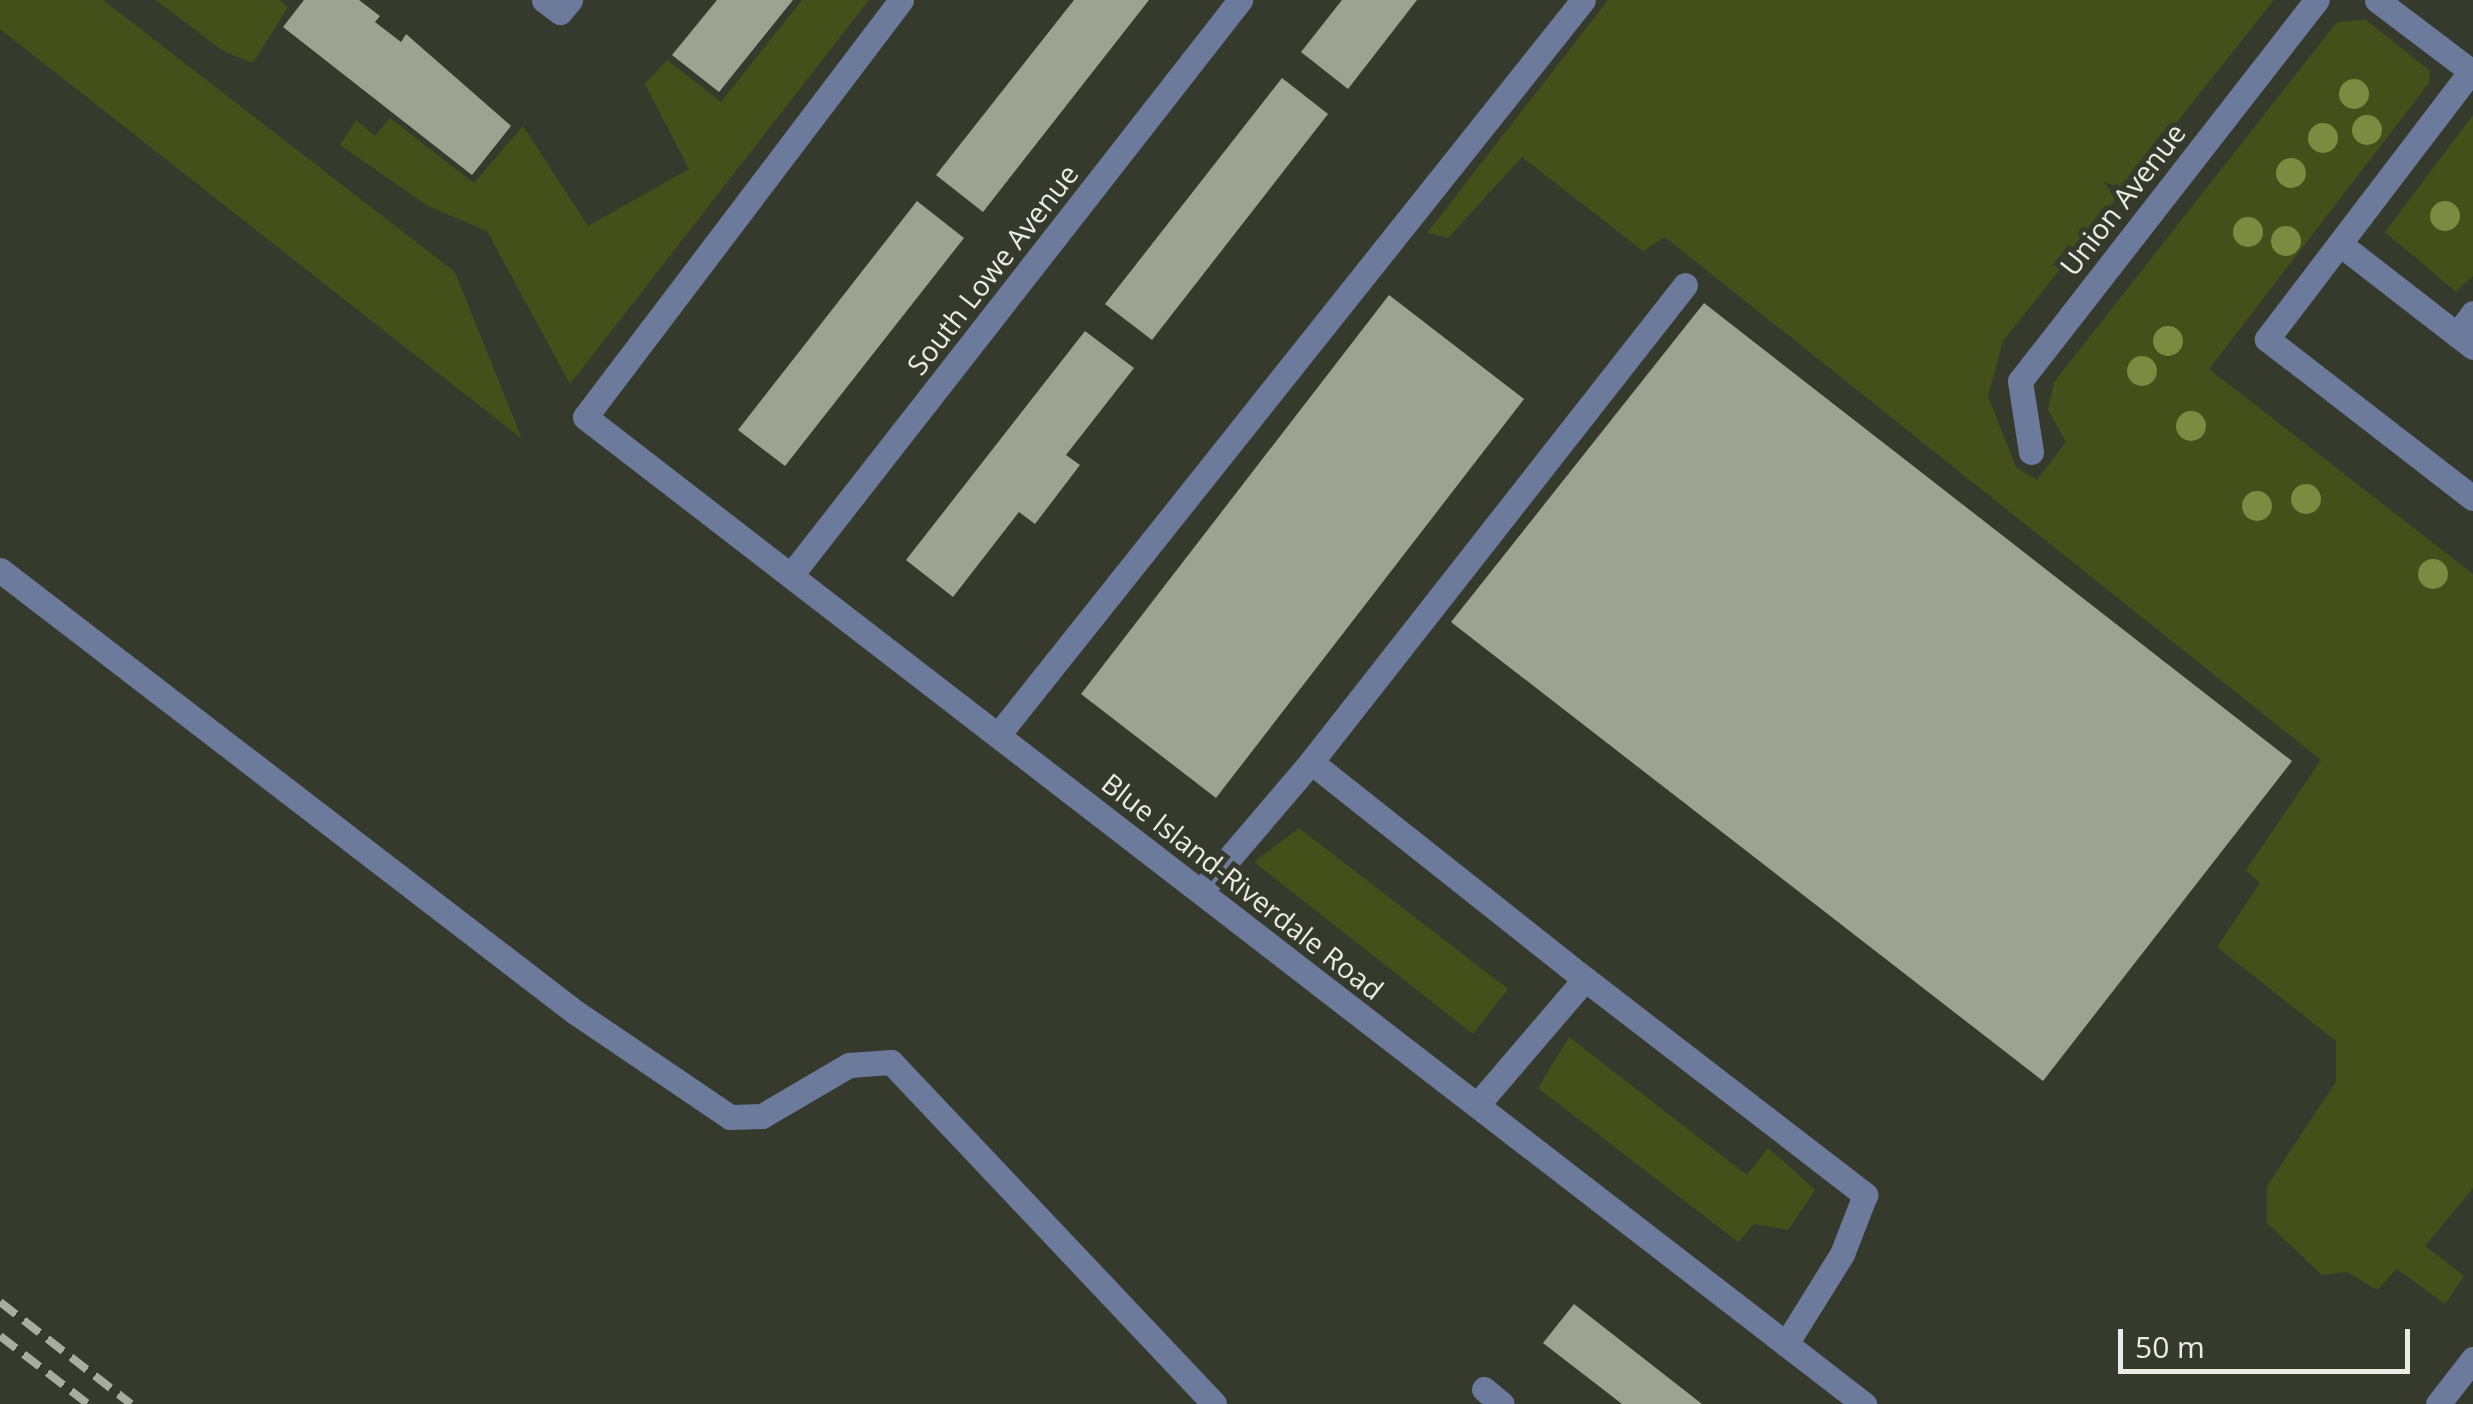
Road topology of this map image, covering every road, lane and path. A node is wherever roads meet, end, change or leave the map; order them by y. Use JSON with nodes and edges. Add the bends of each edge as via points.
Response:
{"nodes":[{"id":1,"x":902,"y":0,"type":"edge"},
{"id":2,"x":1240,"y":0,"type":"edge"},
{"id":3,"x":1583,"y":0,"type":"edge"},
{"id":4,"x":2317,"y":0,"type":"edge"},
{"id":5,"x":2378,"y":0,"type":"edge"},
{"id":6,"x":2472,"y":72,"type":"edge"},
{"id":7,"x":2340,"y":244,"type":"junction"},
{"id":8,"x":1684,"y":285,"type":"dead end"},
{"id":9,"x":2473,"y":313,"type":"edge"},
{"id":10,"x":2465,"y":341,"type":"edge"},
{"id":11,"x":2031,"y":452,"type":"dead end"},
{"id":12,"x":2473,"y":498,"type":"edge"},
{"id":13,"x":0,"y":570,"type":"edge"},
{"id":14,"x":791,"y":575,"type":"junction"},
{"id":15,"x":998,"y":735,"type":"junction"},
{"id":16,"x":1312,"y":762,"type":"junction"},
{"id":17,"x":1200,"y":892,"type":"junction"},
{"id":18,"x":1585,"y":980,"type":"junction"},
{"id":19,"x":1477,"y":1105,"type":"junction"},
{"id":20,"x":1786,"y":1344,"type":"junction"},
{"id":21,"x":2473,"y":1360,"type":"edge"},
{"id":22,"x":1214,"y":1404,"type":"edge"},
{"id":23,"x":1864,"y":1404,"type":"edge"},
{"id":24,"x":2438,"y":1404,"type":"edge"}],
"edges":[{"from":1,"to":14,"type":"street","name":"Blue Island-Riverdale Road","via":[[585,417]]},
{"from":2,"to":14,"type":"street","name":"South Lowe Avenue"},
{"from":3,"to":15,"type":"street"},
{"from":4,"to":11,"type":"street","name":"Union Avenue","via":[[2020,381]]},
{"from":5,"to":6,"type":"street"},
{"from":6,"to":7,"type":"street"},
{"from":7,"to":10,"type":"street"},
{"from":7,"to":12,"type":"street","via":[[2268,339]]},
{"from":8,"to":16,"type":"street"},
{"from":9,"to":10,"type":"street"},
{"from":13,"to":22,"type":"street","via":[[575,1012],[730,1118],[762,1116],[850,1065],[892,1062]]},
{"from":14,"to":15,"type":"street","name":"Blue Island-Riverdale Road"},
{"from":15,"to":17,"type":"street","name":"Blue Island-Riverdale Road"},
{"from":16,"to":17,"type":"street"},
{"from":16,"to":18,"type":"street"},
{"from":17,"to":19,"type":"street","name":"Blue Island-Riverdale Road"},
{"from":18,"to":19,"type":"street"},
{"from":18,"to":20,"type":"street","via":[[1865,1195],[1842,1254]]},
{"from":19,"to":20,"type":"street","name":"Blue Island-Riverdale Road"},
{"from":20,"to":23,"type":"street","name":"Blue Island-Riverdale Road"},
{"from":21,"to":24,"type":"street"}]}
